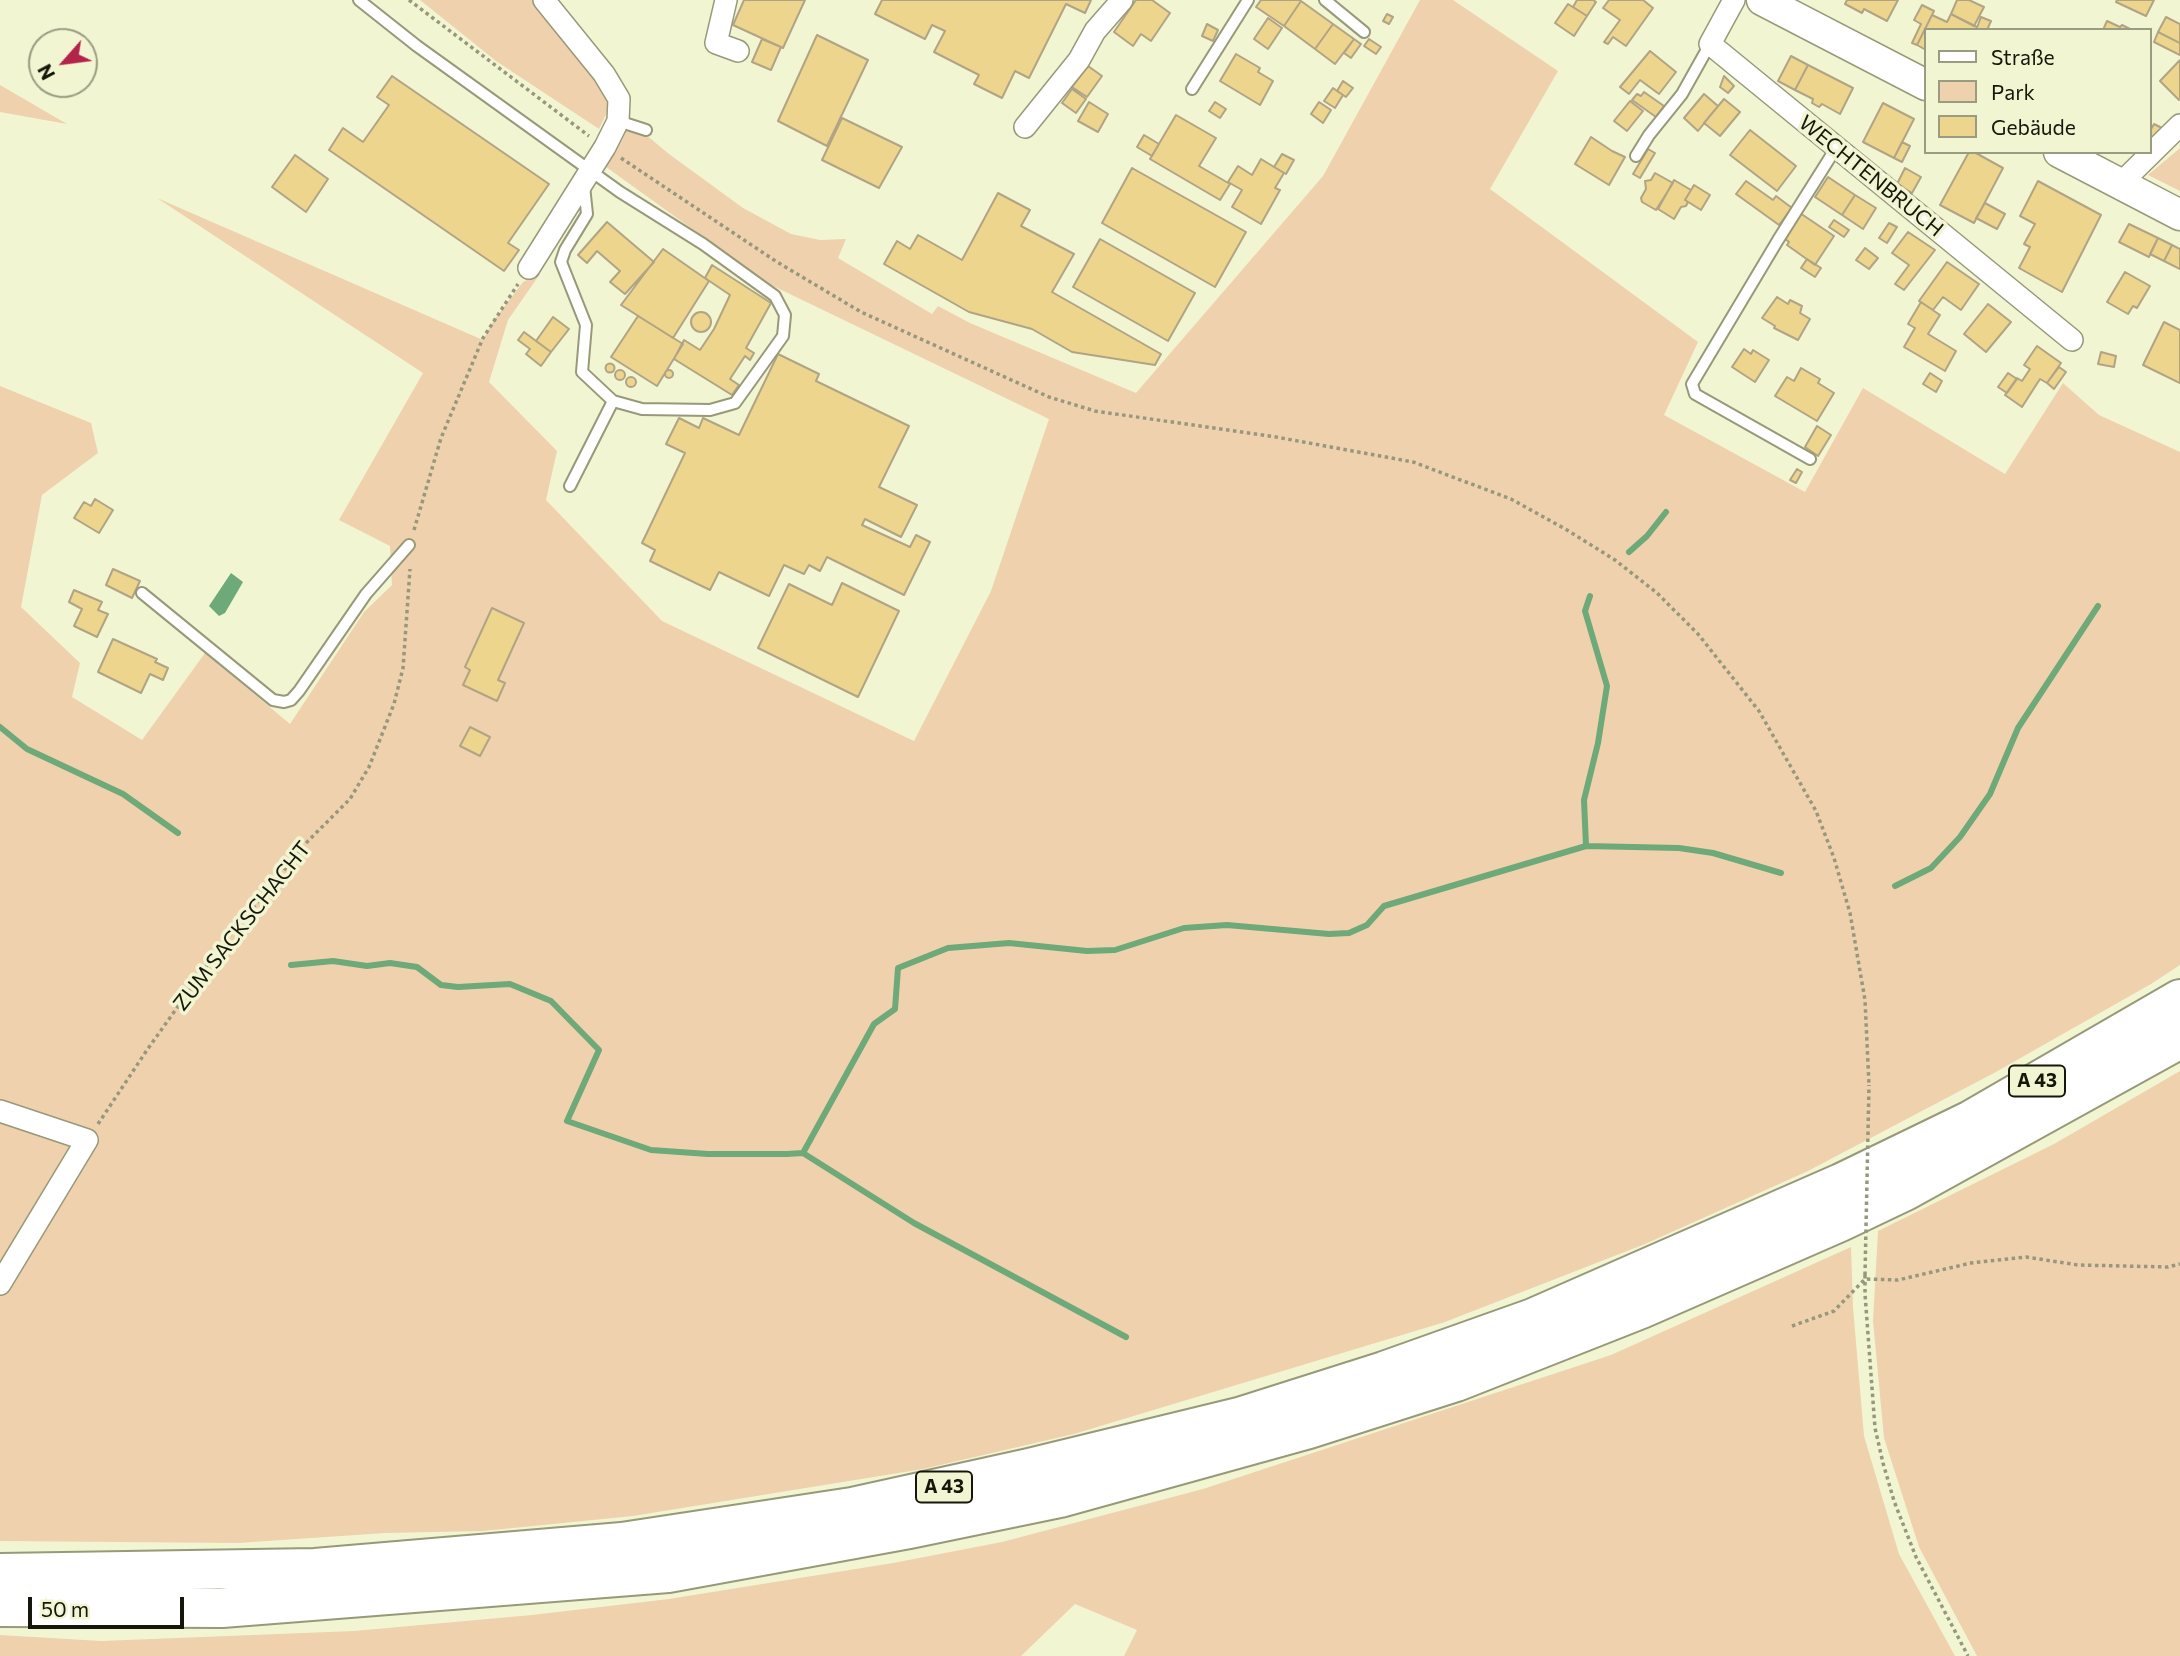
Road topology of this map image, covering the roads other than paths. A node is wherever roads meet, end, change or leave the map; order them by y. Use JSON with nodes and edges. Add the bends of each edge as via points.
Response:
{"nodes":[{"id":1,"x":359,"y":0,"type":"edge"},
{"id":2,"x":544,"y":0,"type":"edge"},
{"id":3,"x":726,"y":0,"type":"edge"},
{"id":4,"x":1122,"y":0,"type":"edge"},
{"id":5,"x":1248,"y":0,"type":"edge"},
{"id":6,"x":1325,"y":0,"type":"edge"},
{"id":7,"x":1734,"y":0,"type":"edge"},
{"id":8,"x":1772,"y":2,"type":"edge"},
{"id":9,"x":1364,"y":32,"type":"dead end"},
{"id":10,"x":1710,"y":44,"type":"junction"},
{"id":11,"x":738,"y":51,"type":"dead end"},
{"id":12,"x":1924,"y":84,"type":"edge"},
{"id":13,"x":1192,"y":89,"type":"dead end"},
{"id":14,"x":618,"y":121,"type":"junction"},
{"id":15,"x":2180,"y":125,"type":"edge"},
{"id":16,"x":1025,"y":127,"type":"dead end"},
{"id":17,"x":646,"y":130,"type":"dead end"},
{"id":18,"x":1836,"y":148,"type":"junction"},
{"id":19,"x":2152,"y":153,"type":"edge"},
{"id":20,"x":2063,"y":154,"type":"edge"},
{"id":21,"x":2151,"y":154,"type":"edge"},
{"id":22,"x":1636,"y":156,"type":"dead end"},
{"id":23,"x":587,"y":177,"type":"junction"},
{"id":24,"x":2120,"y":184,"type":"junction"},
{"id":25,"x":2180,"y":215,"type":"edge"},
{"id":26,"x":529,"y":268,"type":"road end"},
{"id":27,"x":2072,"y":340,"type":"dead end"},
{"id":28,"x":612,"y":401,"type":"junction"},
{"id":29,"x":1810,"y":459,"type":"dead end"},
{"id":30,"x":569,"y":486,"type":"dead end"},
{"id":31,"x":409,"y":545,"type":"road end"},
{"id":32,"x":142,"y":593,"type":"dead end"},
{"id":33,"x":2180,"y":999,"type":"edge"},
{"id":34,"x":2180,"y":1039,"type":"edge"},
{"id":35,"x":0,"y":1111,"type":"edge"},
{"id":36,"x":0,"y":1284,"type":"edge"},
{"id":37,"x":0,"y":1573,"type":"edge"},
{"id":38,"x":0,"y":1607,"type":"edge"}],
"edges":[{"from":1,"to":23,"type":"lane"},
{"from":2,"to":14,"type":"street","via":[[614,90],[619,99]]},
{"from":3,"to":11,"type":"street","via":[[716,43]]},
{"from":4,"to":16,"type":"street"},
{"from":5,"to":13,"type":"lane"},
{"from":6,"to":9,"type":"lane"},
{"from":7,"to":10,"type":"street"},
{"from":8,"to":12,"type":"main road"},
{"from":10,"to":18,"type":"street","name":"WECHTENBRUCH"},
{"from":10,"to":22,"type":"lane","via":[[1682,94]]},
{"from":14,"to":17,"type":"lane"},
{"from":14,"to":23,"type":"street"},
{"from":15,"to":19,"type":"street"},
{"from":18,"to":27,"type":"street","name":"WECHTENBRUCH"},
{"from":18,"to":29,"type":"lane","via":[[1692,384],[1695,394]]},
{"from":20,"to":24,"type":"main road"},
{"from":21,"to":24,"type":"street"},
{"from":23,"to":26,"type":"street"},
{"from":23,"to":28,"type":"lane","via":[[587,214],[561,262],[586,325],[582,372]]},
{"from":23,"to":28,"type":"lane","via":[[620,192],[703,244],[775,296],[785,314],[783,336],[735,403],[710,410],[642,410]]},
{"from":24,"to":25,"type":"main road"},
{"from":28,"to":30,"type":"lane"},
{"from":31,"to":32,"type":"lane","via":[[366,594],[299,691],[284,702],[273,700]]},
{"from":33,"to":37,"type":"highway","number":"A 43","via":[[1971,1119],[1841,1183],[1533,1318],[1239,1417],[852,1507],[622,1542],[315,1568]]},
{"from":34,"to":38,"type":"highway","number":"A 43","via":[[1905,1191],[1641,1309],[1444,1386],[1060,1498],[668,1573],[222,1608]]},
{"from":35,"to":36,"type":"street","via":[[87,1140]]}]}
